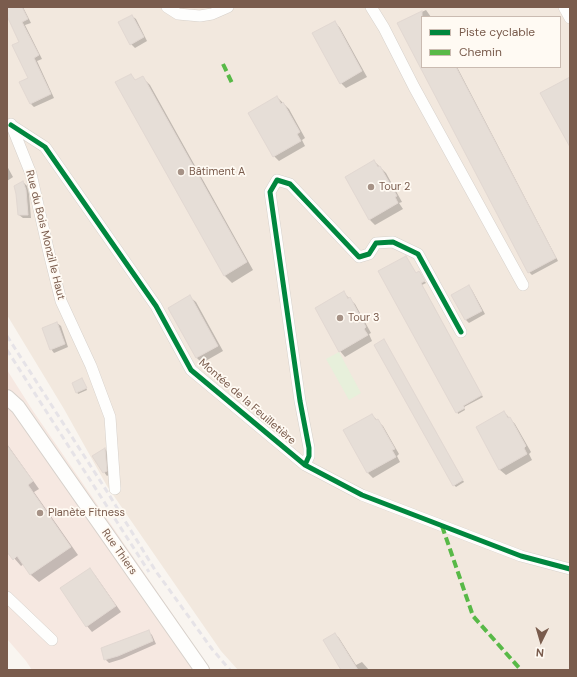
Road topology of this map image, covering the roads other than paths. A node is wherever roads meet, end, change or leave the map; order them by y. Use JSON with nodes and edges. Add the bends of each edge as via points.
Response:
{"nodes":[{"id":1,"x":167,"y":7,"type":"edge"},
{"id":2,"x":228,"y":7,"type":"edge"},
{"id":3,"x":371,"y":7,"type":"edge"},
{"id":4,"x":564,"y":7,"type":"edge"},
{"id":5,"x":570,"y":18,"type":"edge"},
{"id":6,"x":9,"y":122,"type":"edge"},
{"id":7,"x":522,"y":285,"type":"dead end"},
{"id":8,"x":461,"y":332,"type":"dead end"},
{"id":9,"x":7,"y":397,"type":"edge"},
{"id":10,"x":305,"y":465,"type":"junction"},
{"id":11,"x":115,"y":489,"type":"dead end"},
{"id":12,"x":570,"y":569,"type":"edge"},
{"id":13,"x":7,"y":597,"type":"edge"},
{"id":14,"x":52,"y":640,"type":"dead end"},
{"id":15,"x":202,"y":670,"type":"edge"}],
"edges":[{"from":1,"to":2,"type":"street","via":[[178,14],[200,16]]},
{"from":3,"to":7,"type":"street"},
{"from":4,"to":5,"type":"street"},
{"from":6,"to":10,"type":"street","name":"Montée de la Feuilletière","via":[[45,147],[156,306],[191,370]]},
{"from":6,"to":11,"type":"street","name":"Rue du Bois Monzil le Haut","via":[[31,174],[61,301],[91,366],[110,417]]},
{"from":8,"to":10,"type":"street","via":[[418,254],[393,242],[376,243],[369,254],[359,257],[290,184],[277,180],[270,192],[309,448]]},
{"from":9,"to":15,"type":"street","name":"Rue Thiers","via":[[18,407]]},
{"from":10,"to":12,"type":"street","name":"Montée de la Feuilletière","via":[[362,495],[521,556]]},
{"from":13,"to":14,"type":"street"}]}
